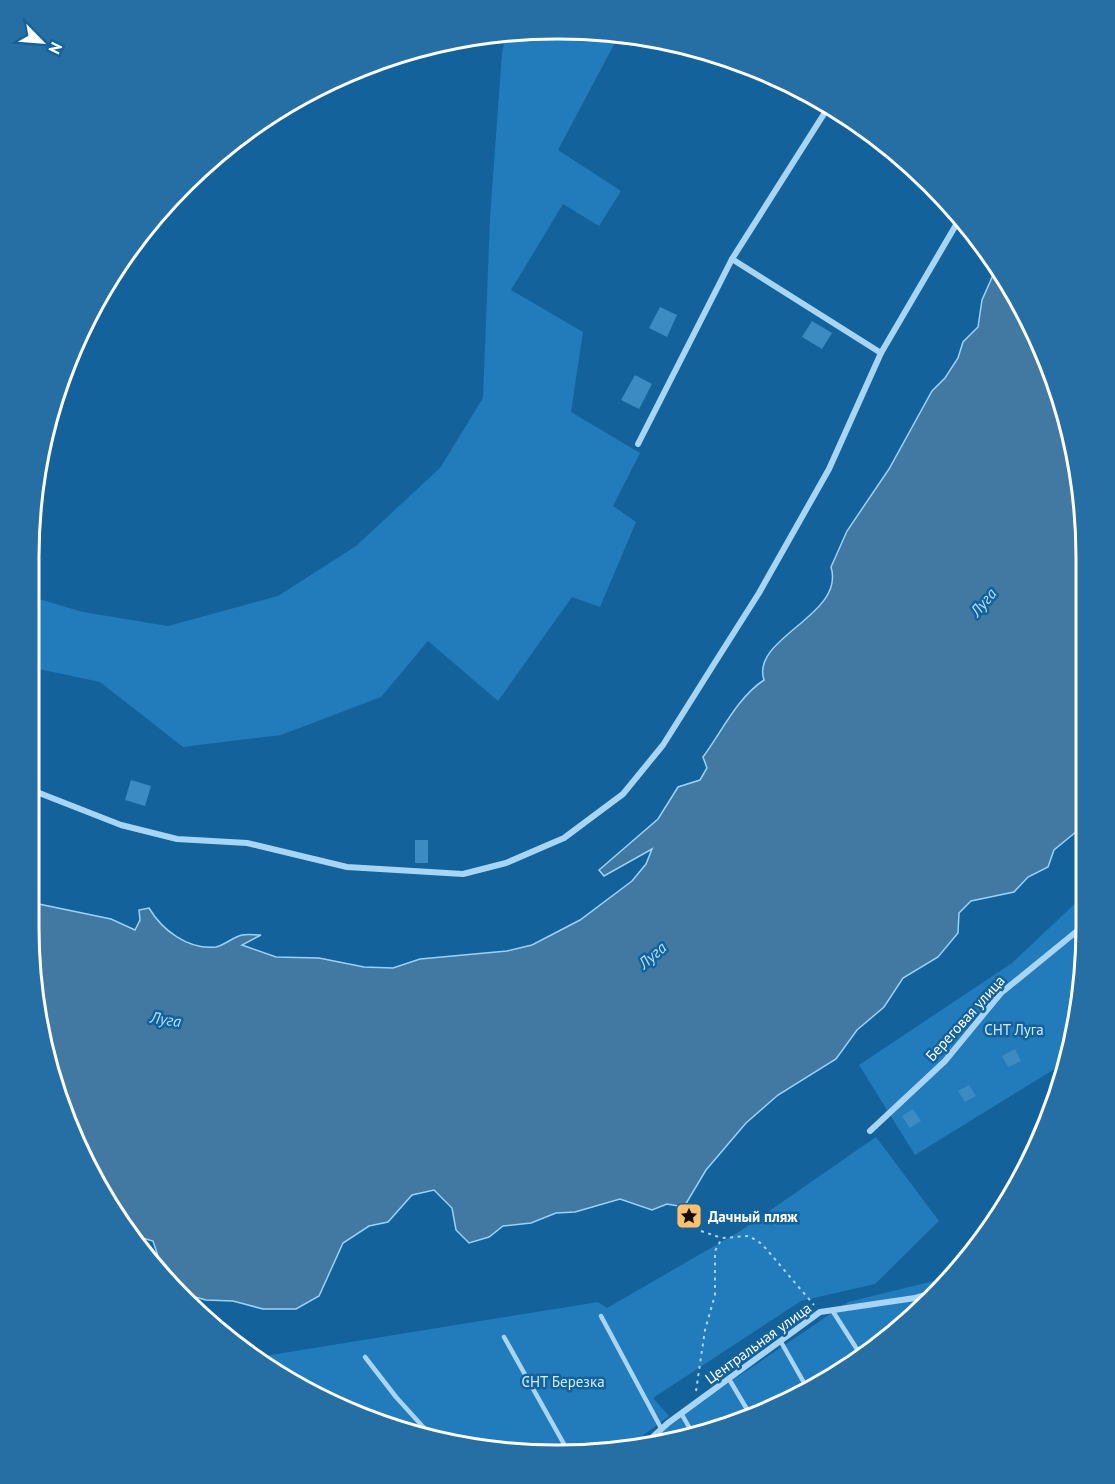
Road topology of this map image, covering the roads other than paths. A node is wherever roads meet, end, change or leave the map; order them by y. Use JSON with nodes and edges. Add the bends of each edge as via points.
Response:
{"nodes":[{"id":1,"x":825,"y":113,"type":"edge"},
{"id":2,"x":955,"y":226,"type":"edge"},
{"id":3,"x":732,"y":259,"type":"junction"},
{"id":4,"x":881,"y":353,"type":"junction"},
{"id":5,"x":638,"y":444,"type":"dead end"},
{"id":6,"x":39,"y":793,"type":"edge"},
{"id":7,"x":1076,"y":932,"type":"edge"},
{"id":8,"x":870,"y":1131,"type":"dead end"},
{"id":9,"x":920,"y":1297,"type":"edge"},
{"id":10,"x":915,"y":1298,"type":"joint"},
{"id":11,"x":832,"y":1310,"type":"junction"},
{"id":12,"x":601,"y":1316,"type":"dead end"},
{"id":13,"x":504,"y":1336,"type":"dead end"},
{"id":14,"x":781,"y":1342,"type":"junction"},
{"id":15,"x":857,"y":1350,"type":"edge"},
{"id":16,"x":364,"y":1356,"type":"dead end"},
{"id":17,"x":729,"y":1379,"type":"junction"},
{"id":18,"x":804,"y":1383,"type":"edge"},
{"id":19,"x":747,"y":1409,"type":"edge"},
{"id":20,"x":681,"y":1413,"type":"junction"},
{"id":21,"x":423,"y":1427,"type":"edge"},
{"id":22,"x":661,"y":1428,"type":"junction"},
{"id":23,"x":689,"y":1428,"type":"edge"},
{"id":24,"x":653,"y":1436,"type":"edge"},
{"id":25,"x":564,"y":1445,"type":"edge"}],
"edges":[{"from":1,"to":3,"type":"street"},
{"from":2,"to":4,"type":"street"},
{"from":3,"to":4,"type":"street"},
{"from":3,"to":5,"type":"street"},
{"from":4,"to":6,"type":"street","via":[[830,470],[759,593],[663,745],[623,794],[564,838],[506,863],[463,874],[347,867],[257,845],[177,839],[121,825]]},
{"from":7,"to":8,"type":"street","name":"Береговая улица","via":[[1001,993],[945,1061]]},
{"from":9,"to":10,"type":"street","name":"Центральная улица"},
{"from":10,"to":11,"type":"street","name":"Центральная улица"},
{"from":11,"to":14,"type":"street","name":"Центральная улица","via":[[820,1311]]},
{"from":11,"to":15,"type":"lane"},
{"from":12,"to":22,"type":"lane"},
{"from":13,"to":25,"type":"lane"},
{"from":14,"to":17,"type":"street","name":"Центральная улица"},
{"from":14,"to":18,"type":"lane"},
{"from":16,"to":21,"type":"lane"},
{"from":17,"to":19,"type":"lane"},
{"from":17,"to":20,"type":"street","name":"Центральная улица"},
{"from":20,"to":22,"type":"street","name":"Центральная улица"},
{"from":20,"to":23,"type":"lane"},
{"from":22,"to":24,"type":"street","name":"Центральная улица"}]}
